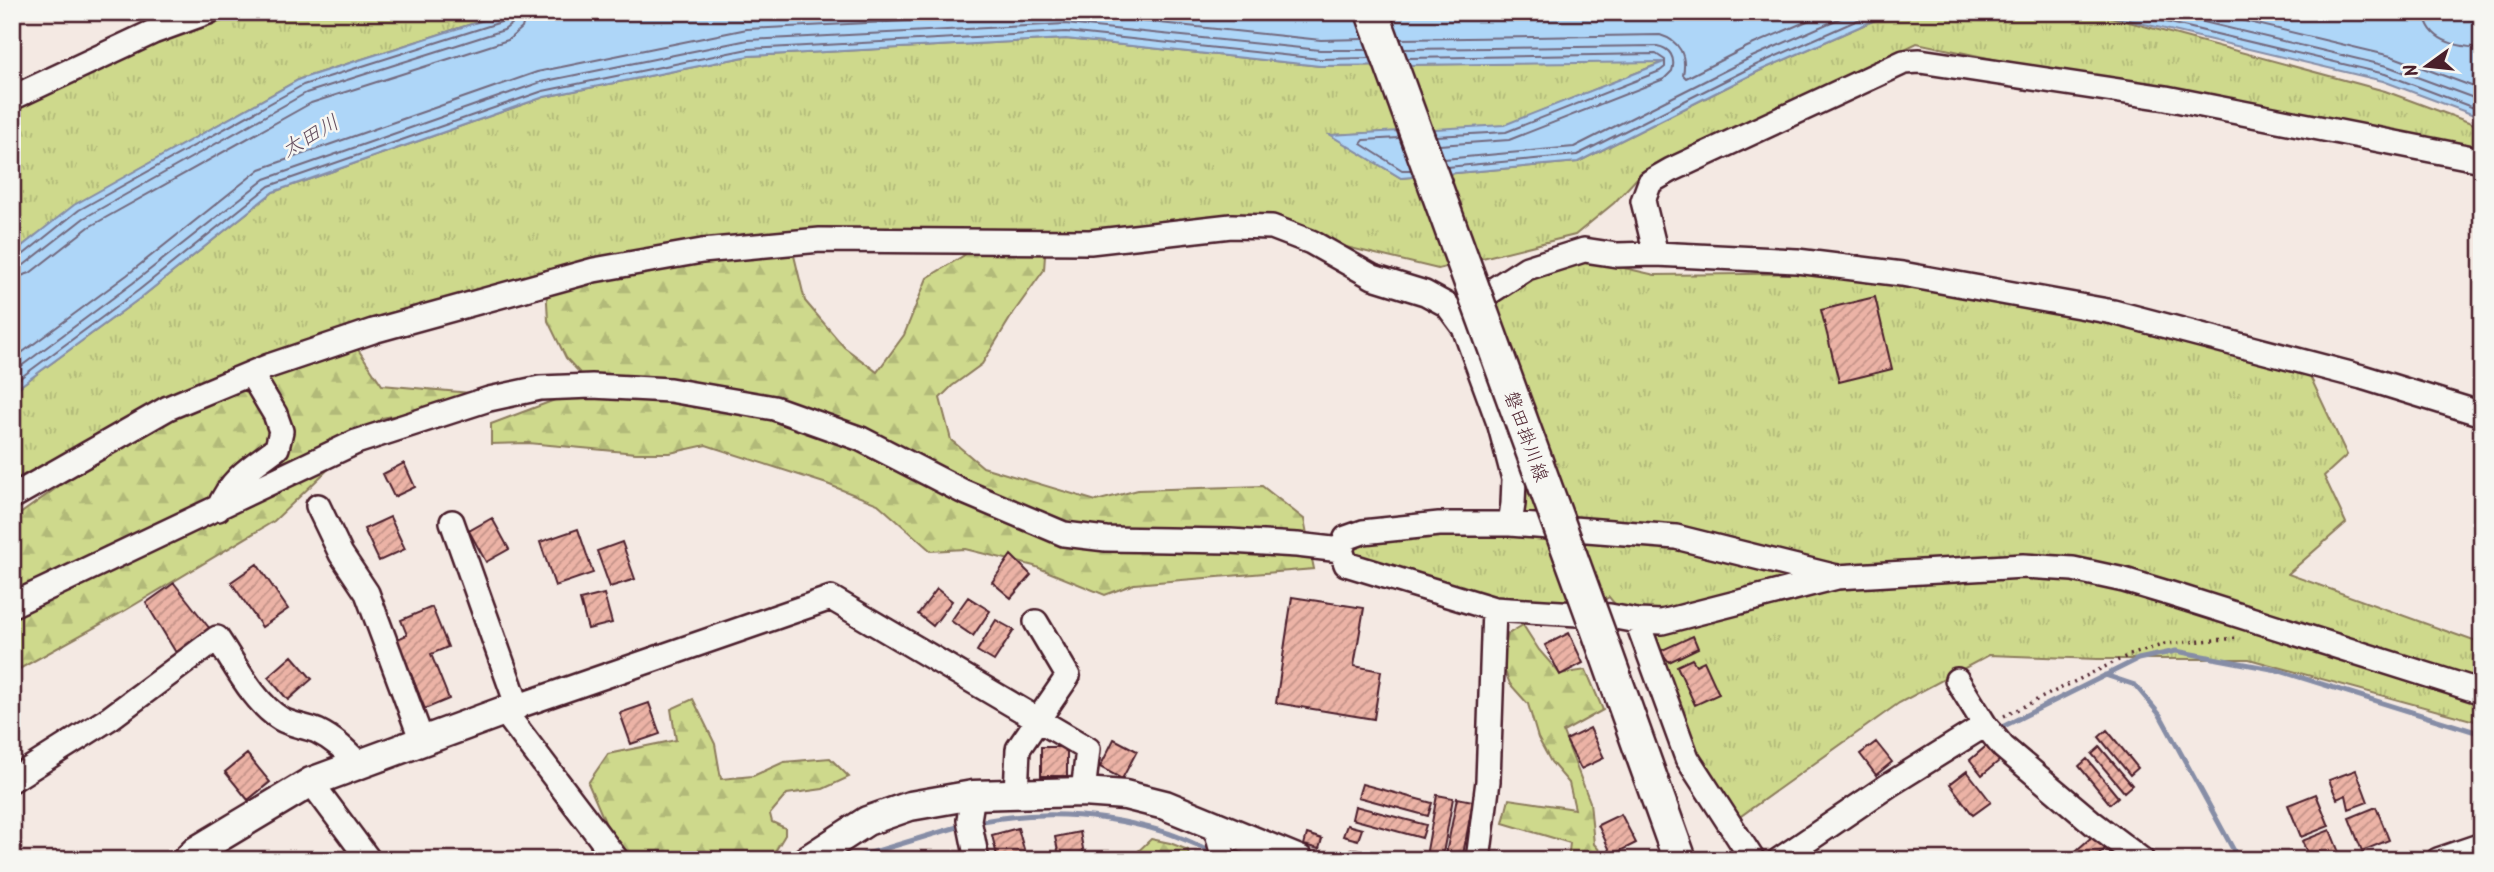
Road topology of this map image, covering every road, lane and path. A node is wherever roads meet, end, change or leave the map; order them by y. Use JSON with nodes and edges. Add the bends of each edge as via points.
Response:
{"nodes":[{"id":1,"x":208,"y":12,"type":"edge"},
{"id":2,"x":1372,"y":12,"type":"edge"},
{"id":3,"x":12,"y":98,"type":"edge"},
{"id":4,"x":2482,"y":160,"type":"edge"},
{"id":5,"x":1656,"y":254,"type":"junction"},
{"id":6,"x":1454,"y":314,"type":"junction"},
{"id":7,"x":251,"y":374,"type":"junction"},
{"id":8,"x":2482,"y":414,"type":"edge"},
{"id":9,"x":12,"y":497,"type":"edge"},
{"id":10,"x":318,"y":506,"type":"dead end"},
{"id":11,"x":218,"y":509,"type":"junction"},
{"id":12,"x":452,"y":522,"type":"dead end"},
{"id":13,"x":1510,"y":524,"type":"junction"},
{"id":14,"x":1341,"y":550,"type":"junction"},
{"id":15,"x":1837,"y":577,"type":"junction"},
{"id":16,"x":12,"y":605,"type":"edge"},
{"id":17,"x":1494,"y":609,"type":"junction"},
{"id":18,"x":1637,"y":621,"type":"junction"},
{"id":19,"x":1036,"y":622,"type":"dead end"},
{"id":20,"x":2241,"y":638,"type":"dead end"},
{"id":21,"x":1957,"y":680,"type":"dead end"},
{"id":22,"x":2482,"y":692,"type":"edge"},
{"id":23,"x":511,"y":709,"type":"junction"},
{"id":24,"x":1039,"y":720,"type":"junction"},
{"id":25,"x":1985,"y":725,"type":"junction"},
{"id":26,"x":422,"y":741,"type":"junction"},
{"id":27,"x":359,"y":764,"type":"junction"},
{"id":28,"x":12,"y":780,"type":"edge"},
{"id":29,"x":311,"y":782,"type":"junction"},
{"id":30,"x":1083,"y":792,"type":"junction"},
{"id":31,"x":1016,"y":794,"type":"junction"},
{"id":32,"x":973,"y":795,"type":"junction"},
{"id":33,"x":1215,"y":825,"type":"junction"},
{"id":34,"x":2482,"y":845,"type":"edge"},
{"id":35,"x":187,"y":860,"type":"edge"},
{"id":36,"x":369,"y":860,"type":"edge"},
{"id":37,"x":617,"y":860,"type":"edge"},
{"id":38,"x":807,"y":860,"type":"edge"},
{"id":39,"x":977,"y":860,"type":"edge"},
{"id":40,"x":1223,"y":860,"type":"edge"},
{"id":41,"x":1299,"y":860,"type":"edge"},
{"id":42,"x":1478,"y":860,"type":"edge"},
{"id":43,"x":1681,"y":860,"type":"edge"},
{"id":44,"x":1753,"y":860,"type":"edge"},
{"id":45,"x":1779,"y":860,"type":"edge"},
{"id":46,"x":2142,"y":860,"type":"edge"},
{"id":47,"x":2438,"y":860,"type":"edge"}],
"edges":[{"from":1,"to":3,"type":"street","via":[[153,32]]},
{"from":2,"to":43,"type":"main road","name":"磐田掛川線","bridge":true},
{"from":4,"to":5,"type":"street","via":[[2166,98],[1904,62],[1650,182],[1643,201]]},
{"from":5,"to":6,"type":"street","via":[[1584,250],[1567,255],[1527,268]]},
{"from":5,"to":8,"type":"street","via":[[1797,261],[1902,274],[2113,312],[2362,377]]},
{"from":6,"to":7,"type":"street","via":[[1425,293],[1373,277],[1311,242],[1272,227],[1231,226],[1090,242],[820,240],[702,251],[594,270],[373,331]]},
{"from":6,"to":13,"type":"street","via":[[1464,328],[1500,426],[1514,479]]},
{"from":7,"to":9,"type":"street","via":[[168,408]]},
{"from":7,"to":11,"type":"street","via":[[281,431],[277,448],[227,489]]},
{"from":10,"to":26,"type":"street","via":[[341,554],[367,593]]},
{"from":11,"to":14,"type":"street","via":[[356,442],[421,419],[540,388],[592,386],[670,390],[774,408],[861,439],[962,491],[1064,534]]},
{"from":11,"to":16,"type":"street"},
{"from":12,"to":23,"type":"street"},
{"from":13,"to":14,"type":"street","via":[[1363,531],[1346,538]]},
{"from":13,"to":15,"type":"street","via":[[1676,537]]},
{"from":14,"to":17,"type":"street","via":[[1346,564]]},
{"from":15,"to":18,"type":"street","via":[[1662,621]]},
{"from":15,"to":22,"type":"street","via":[[2023,566],[2073,569],[2124,580]]},
{"from":17,"to":18,"type":"street"},
{"from":17,"to":42,"type":"street","via":[[1488,781]]},
{"from":18,"to":44,"type":"street","via":[[1686,758]]},
{"from":19,"to":24,"type":"street","via":[[1068,676]]},
{"from":20,"to":25,"type":"path","via":[[2165,643],[2127,656]]},
{"from":21,"to":25,"type":"street"},
{"from":23,"to":24,"type":"street","via":[[831,598]]},
{"from":23,"to":26,"type":"street"},
{"from":23,"to":37,"type":"street"},
{"from":24,"to":30,"type":"street","via":[[1088,749]]},
{"from":24,"to":31,"type":"street","via":[[1018,748]]},
{"from":25,"to":45,"type":"street"},
{"from":25,"to":46,"type":"street","via":[[2013,756]]},
{"from":26,"to":27,"type":"street"},
{"from":27,"to":28,"type":"street","via":[[340,745],[269,710],[217,638],[110,718]]},
{"from":27,"to":29,"type":"street"},
{"from":29,"to":35,"type":"street"},
{"from":29,"to":36,"type":"street"},
{"from":30,"to":31,"type":"street"},
{"from":30,"to":33,"type":"street","via":[[1125,795]]},
{"from":31,"to":32,"type":"street"},
{"from":32,"to":38,"type":"street","via":[[910,806],[867,821]]},
{"from":32,"to":39,"type":"street","via":[[969,820]]},
{"from":33,"to":40,"type":"street"},
{"from":33,"to":41,"type":"street"},
{"from":34,"to":47,"type":"street"}]}
